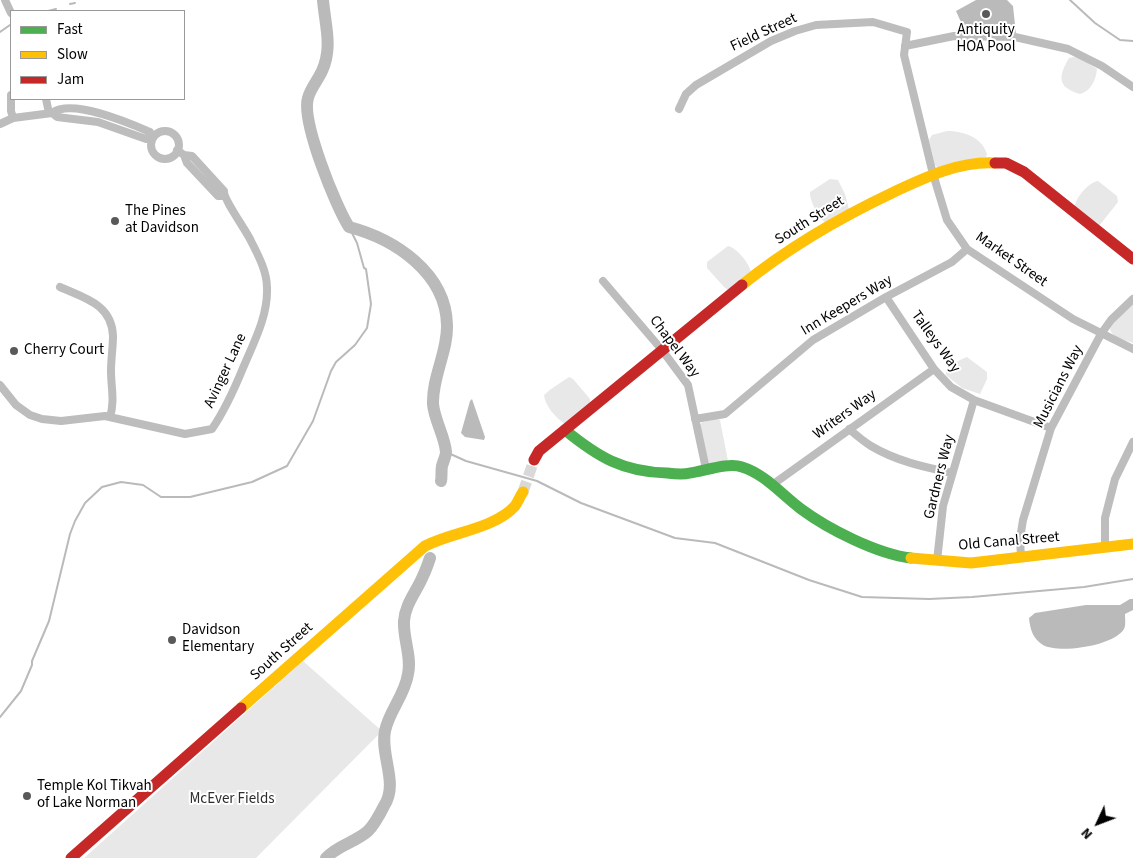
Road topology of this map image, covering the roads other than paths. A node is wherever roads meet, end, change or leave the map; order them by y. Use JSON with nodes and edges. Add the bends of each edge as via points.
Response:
{"nodes":[{"id":1,"x":908,"y":32,"type":"joint"},
{"id":2,"x":905,"y":46,"type":"junction"},
{"id":3,"x":1133,"y":87,"type":"edge"},
{"id":4,"x":11,"y":100,"type":"edge"},
{"id":5,"x":46,"y":100,"type":"edge"},
{"id":6,"x":679,"y":110,"type":"dead end"},
{"id":7,"x":50,"y":113,"type":"junction"},
{"id":8,"x":13,"y":118,"type":"junction"},
{"id":9,"x":0,"y":124,"type":"edge"},
{"id":10,"x":153,"y":137,"type":"junction"},
{"id":11,"x":181,"y":152,"type":"junction"},
{"id":12,"x":934,"y":174,"type":"junction"},
{"id":13,"x":967,"y":249,"type":"junction"},
{"id":14,"x":1133,"y":259,"type":"edge"},
{"id":15,"x":604,"y":281,"type":"dead end"},
{"id":16,"x":60,"y":287,"type":"dead end"},
{"id":17,"x":886,"y":297,"type":"junction"},
{"id":18,"x":1133,"y":298,"type":"edge"},
{"id":19,"x":1101,"y":334,"type":"junction"},
{"id":20,"x":1133,"y":349,"type":"edge"},
{"id":21,"x":662,"y":350,"type":"junction"},
{"id":22,"x":934,"y":369,"type":"junction"},
{"id":23,"x":0,"y":385,"type":"edge"},
{"id":24,"x":974,"y":400,"type":"junction"},
{"id":25,"x":110,"y":417,"type":"junction"},
{"id":26,"x":695,"y":419,"type":"junction"},
{"id":27,"x":1051,"y":428,"type":"junction"},
{"id":28,"x":849,"y":429,"type":"junction"},
{"id":29,"x":566,"y":430,"type":"junction"},
{"id":30,"x":1133,"y":442,"type":"edge"},
{"id":31,"x":534,"y":460,"type":"tunnel mouth"},
{"id":32,"x":706,"y":469,"type":"junction"},
{"id":33,"x":952,"y":472,"type":"junction"},
{"id":34,"x":772,"y":485,"type":"junction"},
{"id":35,"x":523,"y":492,"type":"tunnel mouth"},
{"id":36,"x":1133,"y":544,"type":"edge"},
{"id":37,"x":1105,"y":547,"type":"junction"},
{"id":38,"x":1021,"y":557,"type":"junction"},
{"id":39,"x":937,"y":561,"type":"junction"},
{"id":40,"x":71,"y":858,"type":"edge"}],
"edges":[{"from":1,"to":2,"type":"street","name":"Market Street"},
{"from":1,"to":6,"type":"street","name":"Field Street","via":[[873,22],[816,25],[795,31],[771,41],[696,84],[686,94]]},
{"from":2,"to":3,"type":"street","via":[[954,36],[1015,38],[1068,49]]},
{"from":2,"to":12,"type":"street","name":"Market Street","via":[[904,58]]},
{"from":4,"to":8,"type":"street"},
{"from":5,"to":7,"type":"street"},
{"from":7,"to":8,"type":"street"},
{"from":7,"to":10,"type":"street","via":[[57,117],[98,122],[146,139]]},
{"from":8,"to":9,"type":"street"},
{"from":10,"to":11,"type":"street","via":[[159,132],[172,133]]},
{"from":10,"to":11,"type":"street","via":[[153,152],[160,157],[169,158]]},
{"from":11,"to":25,"type":"street","name":"Avinger Lane","via":[[233,209],[256,251],[267,286],[265,308],[258,334],[225,410],[212,429],[185,434]]},
{"from":12,"to":13,"type":"street","name":"Market Street","via":[[947,220]]},
{"from":12,"to":14,"type":"street","name":"South Street","via":[[981,162],[1006,163],[1024,172]]},
{"from":12,"to":21,"type":"street","name":"South Street","via":[[858,209],[804,240],[758,272]]},
{"from":13,"to":17,"type":"street","name":"Inn Keepers Way","via":[[952,262]]},
{"from":13,"to":19,"type":"street","name":"Market Street"},
{"from":15,"to":21,"type":"street","name":"Chapel Way"},
{"from":16,"to":25,"type":"street","via":[[100,306],[111,322],[114,404]]},
{"from":17,"to":22,"type":"street","name":"Talleys Way"},
{"from":17,"to":26,"type":"street","name":"Inn Keepers Way","via":[[814,340],[725,414]]},
{"from":18,"to":19,"type":"street","name":"Musicians Way"},
{"from":19,"to":20,"type":"street","name":"Market Street"},
{"from":19,"to":27,"type":"street","name":"Musicians Way"},
{"from":21,"to":26,"type":"street","name":"Chapel Way","via":[[688,385]]},
{"from":21,"to":29,"type":"street","name":"South Street"},
{"from":22,"to":24,"type":"street","name":"Talleys Way","via":[[951,387]]},
{"from":22,"to":28,"type":"street","name":"Writers Way"},
{"from":23,"to":25,"type":"street","name":"Avinger Lane","via":[[16,405],[42,419],[61,421]]},
{"from":24,"to":27,"type":"street","name":"Talleys Way"},
{"from":24,"to":33,"type":"street","name":"Gardners Way"},
{"from":26,"to":32,"type":"street","name":"Chapel Way"},
{"from":27,"to":38,"type":"street","name":"Musicians Way","via":[[1023,520]]},
{"from":28,"to":33,"type":"street","via":[[871,446],[894,457]]},
{"from":28,"to":34,"type":"street","name":"Writers Way"},
{"from":29,"to":31,"type":"street","name":"South Street","via":[[539,451]]},
{"from":29,"to":32,"type":"street","name":"Old Canal Street","via":[[591,451],[618,465],[649,473],[688,474]]},
{"from":30,"to":37,"type":"street","via":[[1115,479],[1105,518]]},
{"from":32,"to":34,"type":"street","name":"Old Canal Street","via":[[741,466]]},
{"from":33,"to":39,"type":"street","name":"Gardners Way","via":[[943,506]]},
{"from":34,"to":39,"type":"street","name":"Old Canal Street","via":[[829,528],[859,542],[902,557]]},
{"from":35,"to":40,"type":"street","name":"South Street","via":[[514,508],[503,518],[425,546]]},
{"from":36,"to":37,"type":"street","name":"Old Canal Street"},
{"from":37,"to":38,"type":"street","name":"Old Canal Street"},
{"from":38,"to":39,"type":"street","name":"Old Canal Street","via":[[971,563]]}]}
